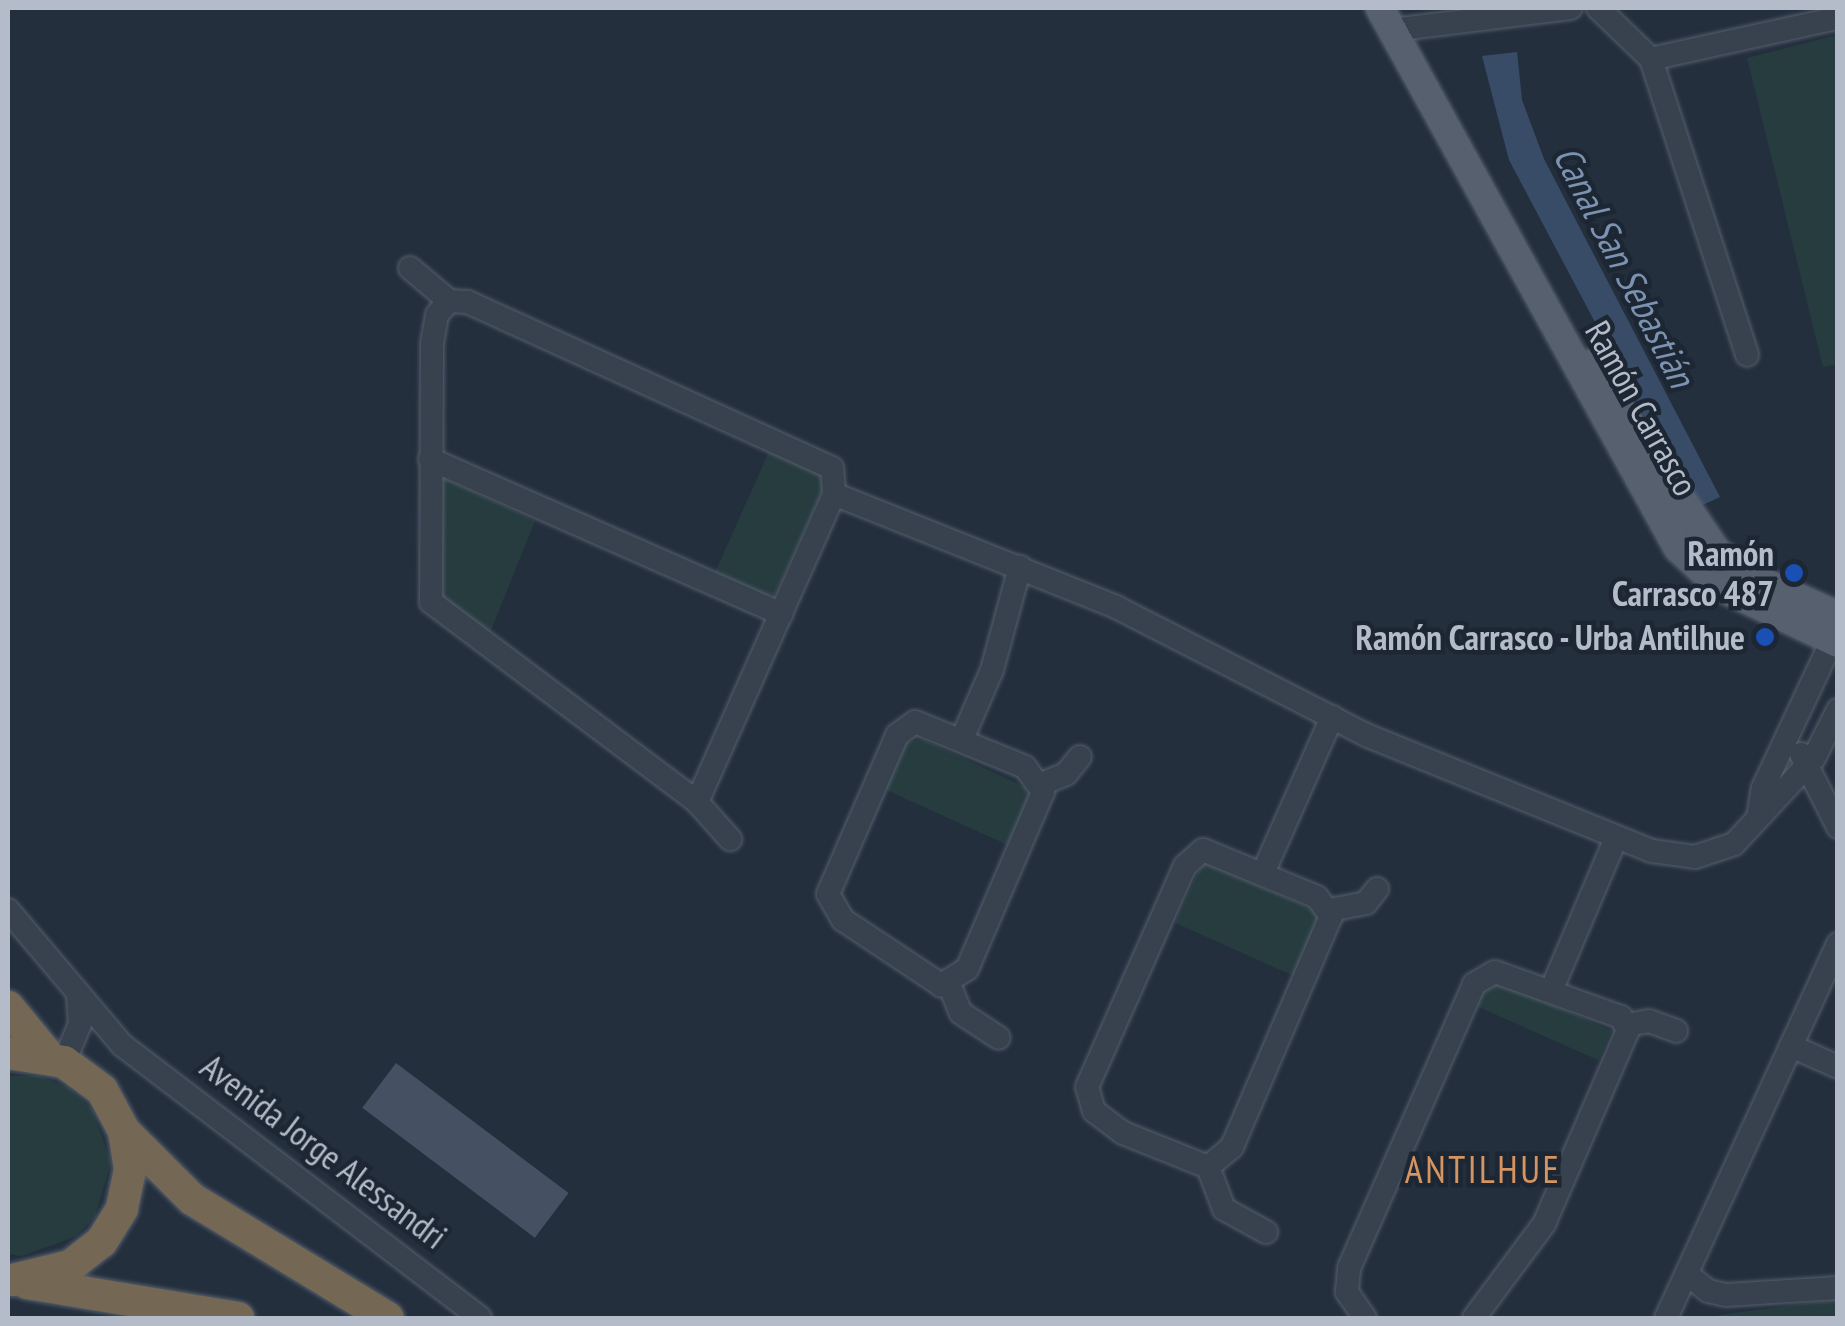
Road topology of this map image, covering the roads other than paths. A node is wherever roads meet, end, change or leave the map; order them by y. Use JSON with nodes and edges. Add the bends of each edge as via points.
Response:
{"nodes":[{"id":1,"x":1571,"y":8,"type":"edge"},
{"id":2,"x":1598,"y":8,"type":"edge"},
{"id":3,"x":1505,"y":12,"type":"edge"},
{"id":4,"x":1386,"y":18,"type":"edge"},
{"id":5,"x":1838,"y":18,"type":"edge"},
{"id":6,"x":1652,"y":59,"type":"junction"},
{"id":7,"x":410,"y":268,"type":"dead end"},
{"id":8,"x":449,"y":301,"type":"junction"},
{"id":9,"x":1747,"y":354,"type":"dead end"},
{"id":10,"x":430,"y":459,"type":"junction"},
{"id":11,"x":834,"y":494,"type":"junction"},
{"id":12,"x":1020,"y":567,"type":"junction"},
{"id":13,"x":781,"y":614,"type":"junction"},
{"id":14,"x":1836,"y":632,"type":"edge"},
{"id":15,"x":1838,"y":710,"type":"edge"},
{"id":16,"x":1332,"y":718,"type":"junction"},
{"id":17,"x":1794,"y":722,"type":"junction"},
{"id":18,"x":962,"y":740,"type":"junction"},
{"id":19,"x":1780,"y":753,"type":"junction"},
{"id":20,"x":1080,"y":757,"type":"dead end"},
{"id":21,"x":1807,"y":766,"type":"junction"},
{"id":22,"x":1042,"y":784,"type":"junction"},
{"id":23,"x":1771,"y":791,"type":"junction"},
{"id":24,"x":697,"y":802,"type":"junction"},
{"id":25,"x":1838,"y":827,"type":"edge"},
{"id":26,"x":1616,"y":838,"type":"junction"},
{"id":27,"x":730,"y":839,"type":"dead end"},
{"id":28,"x":1263,"y":873,"type":"junction"},
{"id":29,"x":1377,"y":889,"type":"dead end"},
{"id":30,"x":8,"y":910,"type":"edge"},
{"id":31,"x":1330,"y":910,"type":"junction"},
{"id":32,"x":1838,"y":944,"type":"edge"},
{"id":33,"x":948,"y":984,"type":"junction"},
{"id":34,"x":1550,"y":991,"type":"junction"},
{"id":35,"x":78,"y":998,"type":"junction"},
{"id":36,"x":8,"y":1007,"type":"edge"},
{"id":37,"x":1627,"y":1025,"type":"junction"},
{"id":38,"x":1676,"y":1031,"type":"dead end"},
{"id":39,"x":999,"y":1038,"type":"dead end"},
{"id":40,"x":1791,"y":1046,"type":"junction"},
{"id":41,"x":8,"y":1053,"type":"edge"},
{"id":42,"x":56,"y":1060,"type":"junction"},
{"id":43,"x":1838,"y":1067,"type":"edge"},
{"id":44,"x":124,"y":1131,"type":"junction"},
{"id":45,"x":1208,"y":1167,"type":"junction"},
{"id":46,"x":1266,"y":1232,"type":"dead end"},
{"id":47,"x":1686,"y":1274,"type":"junction"},
{"id":48,"x":10,"y":1279,"type":"edge"},
{"id":49,"x":1838,"y":1288,"type":"edge"},
{"id":50,"x":238,"y":1318,"type":"edge"},
{"id":51,"x":388,"y":1318,"type":"edge"},
{"id":52,"x":480,"y":1318,"type":"edge"},
{"id":53,"x":1365,"y":1318,"type":"edge"},
{"id":54,"x":1474,"y":1318,"type":"edge"},
{"id":55,"x":1666,"y":1318,"type":"edge"}],
"edges":[{"from":1,"to":3,"type":"street"},
{"from":2,"to":6,"type":"street"},
{"from":3,"to":4,"type":"street"},
{"from":4,"to":14,"type":"main road","name":"Ramón Carrasco","via":[[1583,385],[1689,561],[1739,597]]},
{"from":5,"to":6,"type":"street"},
{"from":6,"to":9,"type":"street"},
{"from":7,"to":8,"type":"street"},
{"from":8,"to":10,"type":"street","via":[[433,329]]},
{"from":8,"to":11,"type":"street","via":[[467,302],[820,458],[835,475]]},
{"from":10,"to":13,"type":"street"},
{"from":10,"to":24,"type":"street","via":[[426,583],[436,611]]},
{"from":11,"to":12,"type":"street"},
{"from":11,"to":13,"type":"street"},
{"from":12,"to":16,"type":"street","via":[[1162,628]]},
{"from":12,"to":18,"type":"street","via":[[992,670]]},
{"from":13,"to":24,"type":"street"},
{"from":14,"to":17,"type":"street"},
{"from":15,"to":21,"type":"street"},
{"from":16,"to":26,"type":"street"},
{"from":16,"to":28,"type":"street"},
{"from":17,"to":19,"type":"street"},
{"from":17,"to":21,"type":"street"},
{"from":18,"to":22,"type":"street","via":[[1025,767]]},
{"from":18,"to":33,"type":"street","via":[[921,722],[902,729],[828,894],[843,920],[927,980]]},
{"from":19,"to":21,"type":"street","via":[[1788,764]]},
{"from":19,"to":23,"type":"street"},
{"from":20,"to":22,"type":"street","via":[[1066,774]]},
{"from":21,"to":23,"type":"street"},
{"from":21,"to":25,"type":"street"},
{"from":22,"to":33,"type":"street","via":[[1040,806],[967,968]]},
{"from":23,"to":26,"type":"street","via":[[1757,821],[1734,844],[1695,857]]},
{"from":24,"to":27,"type":"street"},
{"from":26,"to":34,"type":"street"},
{"from":28,"to":31,"type":"street","via":[[1318,896]]},
{"from":28,"to":45,"type":"street","via":[[1210,850],[1188,860],[1087,1087],[1094,1111],[1112,1126]]},
{"from":29,"to":31,"type":"street","via":[[1366,903]]},
{"from":30,"to":35,"type":"street","name":"Avenida Jorge Alessandri"},
{"from":31,"to":45,"type":"street","via":[[1330,926],[1232,1148]]},
{"from":32,"to":40,"type":"street"},
{"from":33,"to":39,"type":"street","via":[[966,1018]]},
{"from":34,"to":37,"type":"street"},
{"from":34,"to":53,"type":"street","via":[[1495,972],[1474,984],[1349,1268],[1347,1292]]},
{"from":35,"to":42,"type":"street","via":[[80,1024]]},
{"from":35,"to":52,"type":"street","name":"Avenida Jorge Alessandri","via":[[122,1045]]},
{"from":36,"to":42,"type":"highway"},
{"from":37,"to":38,"type":"street","via":[[1648,1022]]},
{"from":37,"to":54,"type":"street","via":[[1544,1224]]},
{"from":40,"to":43,"type":"street"},
{"from":40,"to":47,"type":"street"},
{"from":41,"to":42,"type":"highway"},
{"from":42,"to":44,"type":"highway","via":[[102,1090]]},
{"from":44,"to":48,"type":"highway","via":[[128,1190],[101,1242],[70,1266]]},
{"from":44,"to":51,"type":"highway","via":[[192,1199]]},
{"from":45,"to":46,"type":"street","via":[[1224,1209]]},
{"from":47,"to":49,"type":"street","via":[[1726,1296]]},
{"from":47,"to":55,"type":"street"},
{"from":48,"to":50,"type":"highway"}]}
